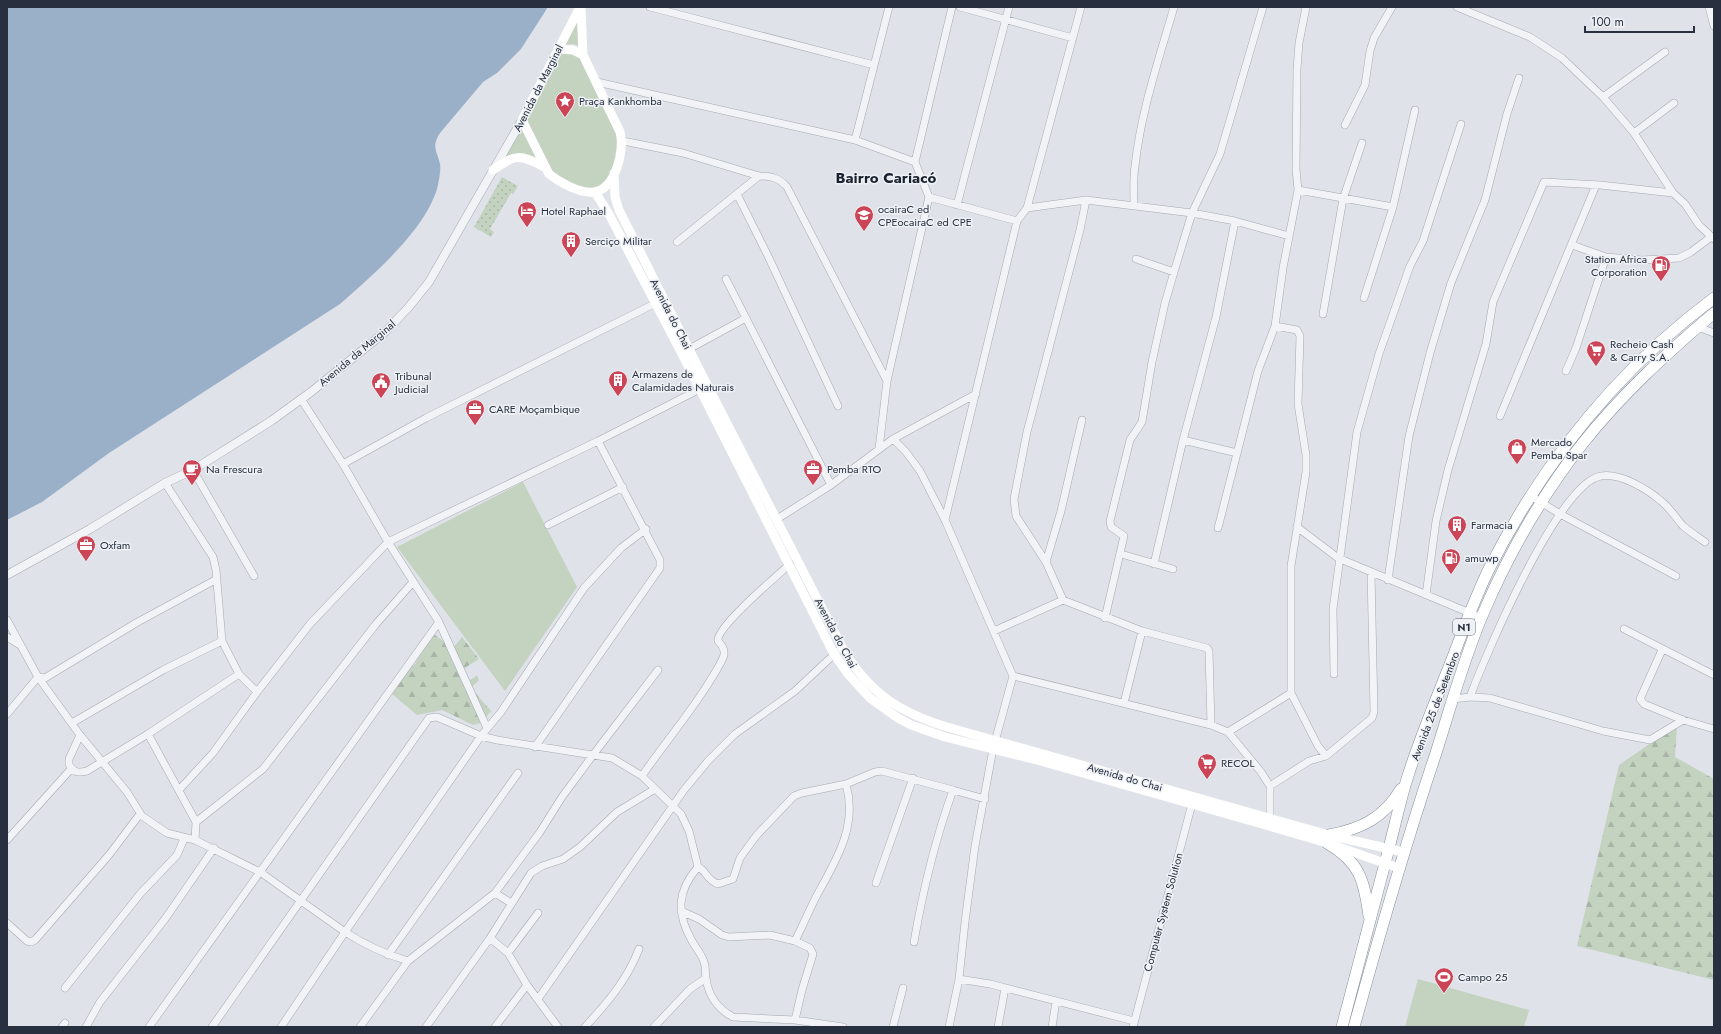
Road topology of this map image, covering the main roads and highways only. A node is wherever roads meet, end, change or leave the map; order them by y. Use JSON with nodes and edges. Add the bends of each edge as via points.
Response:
{"nodes":[{"id":1,"x":581,"y":7,"type":"edge"},
{"id":2,"x":558,"y":49,"type":"junction"},
{"id":3,"x":583,"y":55,"type":"junction"},
{"id":4,"x":544,"y":167,"type":"junction"},
{"id":5,"x":493,"y":170,"type":"road end"},
{"id":6,"x":614,"y":173,"type":"junction"},
{"id":7,"x":594,"y":192,"type":"junction"},
{"id":8,"x":1714,"y":298,"type":"edge"},
{"id":9,"x":1714,"y":313,"type":"edge"},
{"id":10,"x":994,"y":745,"type":"junction"},
{"id":11,"x":1407,"y":779,"type":"junction"},
{"id":12,"x":1193,"y":800,"type":"junction"},
{"id":13,"x":1328,"y":839,"type":"junction"},
{"id":14,"x":1389,"y":850,"type":"junction"},
{"id":15,"x":1403,"y":852,"type":"junction"},
{"id":16,"x":1384,"y":864,"type":"junction"},
{"id":17,"x":1399,"y":868,"type":"junction"},
{"id":18,"x":1369,"y":920,"type":"junction"},
{"id":19,"x":1342,"y":1027,"type":"edge"},
{"id":20,"x":1354,"y":1027,"type":"edge"}],
"edges":[{"from":1,"to":2,"type":"main road","name":"Avenida da Marginal"},
{"from":1,"to":3,"type":"main road"},
{"from":2,"to":3,"type":"main road","via":[[573,50]]},
{"from":2,"to":4,"type":"main road","name":"Avenida da Marginal","via":[[522,120]]},
{"from":3,"to":6,"type":"main road","name":"Avenida do Chai","via":[[623,141]]},
{"from":4,"to":5,"type":"main road","via":[[529,159],[518,157],[504,162]]},
{"from":4,"to":7,"type":"main road","via":[[555,179]]},
{"from":6,"to":7,"type":"main road","name":"Avenida do Chai","via":[[605,186]]},
{"from":6,"to":10,"type":"main road","name":"Avenida do Chai","via":[[615,196],[619,210],[854,669],[901,709]]},
{"from":7,"to":10,"type":"main road","name":"Avenida do Chai","via":[[610,216],[656,303],[834,654],[848,674],[866,694],[911,725],[945,737]]},
{"from":8,"to":11,"type":"highway","name":"Avenida 25 de Setembro","number":"N1","via":[[1669,335],[1604,398],[1551,464],[1490,569],[1470,613]]},
{"from":9,"to":15,"type":"highway","name":"Avenida 25 de Setembro","number":"N1","via":[[1673,348],[1594,429],[1557,478],[1520,539],[1482,618]]},
{"from":10,"to":12,"type":"main road","name":"Avenida do Chai"},
{"from":11,"to":13,"type":"highway","via":[[1389,805],[1371,821]]},
{"from":11,"to":14,"type":"highway","name":"Avenida 25 de Setembro","number":"N1"},
{"from":12,"to":13,"type":"main road","name":"Avenida do Chai"},
{"from":12,"to":13,"type":"main road","name":"Avenida do Chai","via":[[1270,817]]},
{"from":13,"to":14,"type":"main road","name":"Avenida do Chai"},
{"from":13,"to":16,"type":"main road","name":"Avenida do Chai"},
{"from":13,"to":18,"type":"highway","via":[[1357,869]]},
{"from":14,"to":15,"type":"main road","name":"Avenida do Chai"},
{"from":14,"to":16,"type":"highway","name":"Avenida 25 de Setembro","number":"N1"},
{"from":15,"to":17,"type":"highway","name":"Avenida 25 de Setembro","number":"N1"},
{"from":16,"to":17,"type":"main road","name":"Avenida do Chai"},
{"from":16,"to":18,"type":"highway","name":"Avenida 25 de Setembro","number":"N1"},
{"from":17,"to":20,"type":"highway","name":"Avenida 25 de Setembro","number":"N1"},
{"from":18,"to":19,"type":"highway","name":"Avenida 25 de Setembro","number":"N1"}]}
